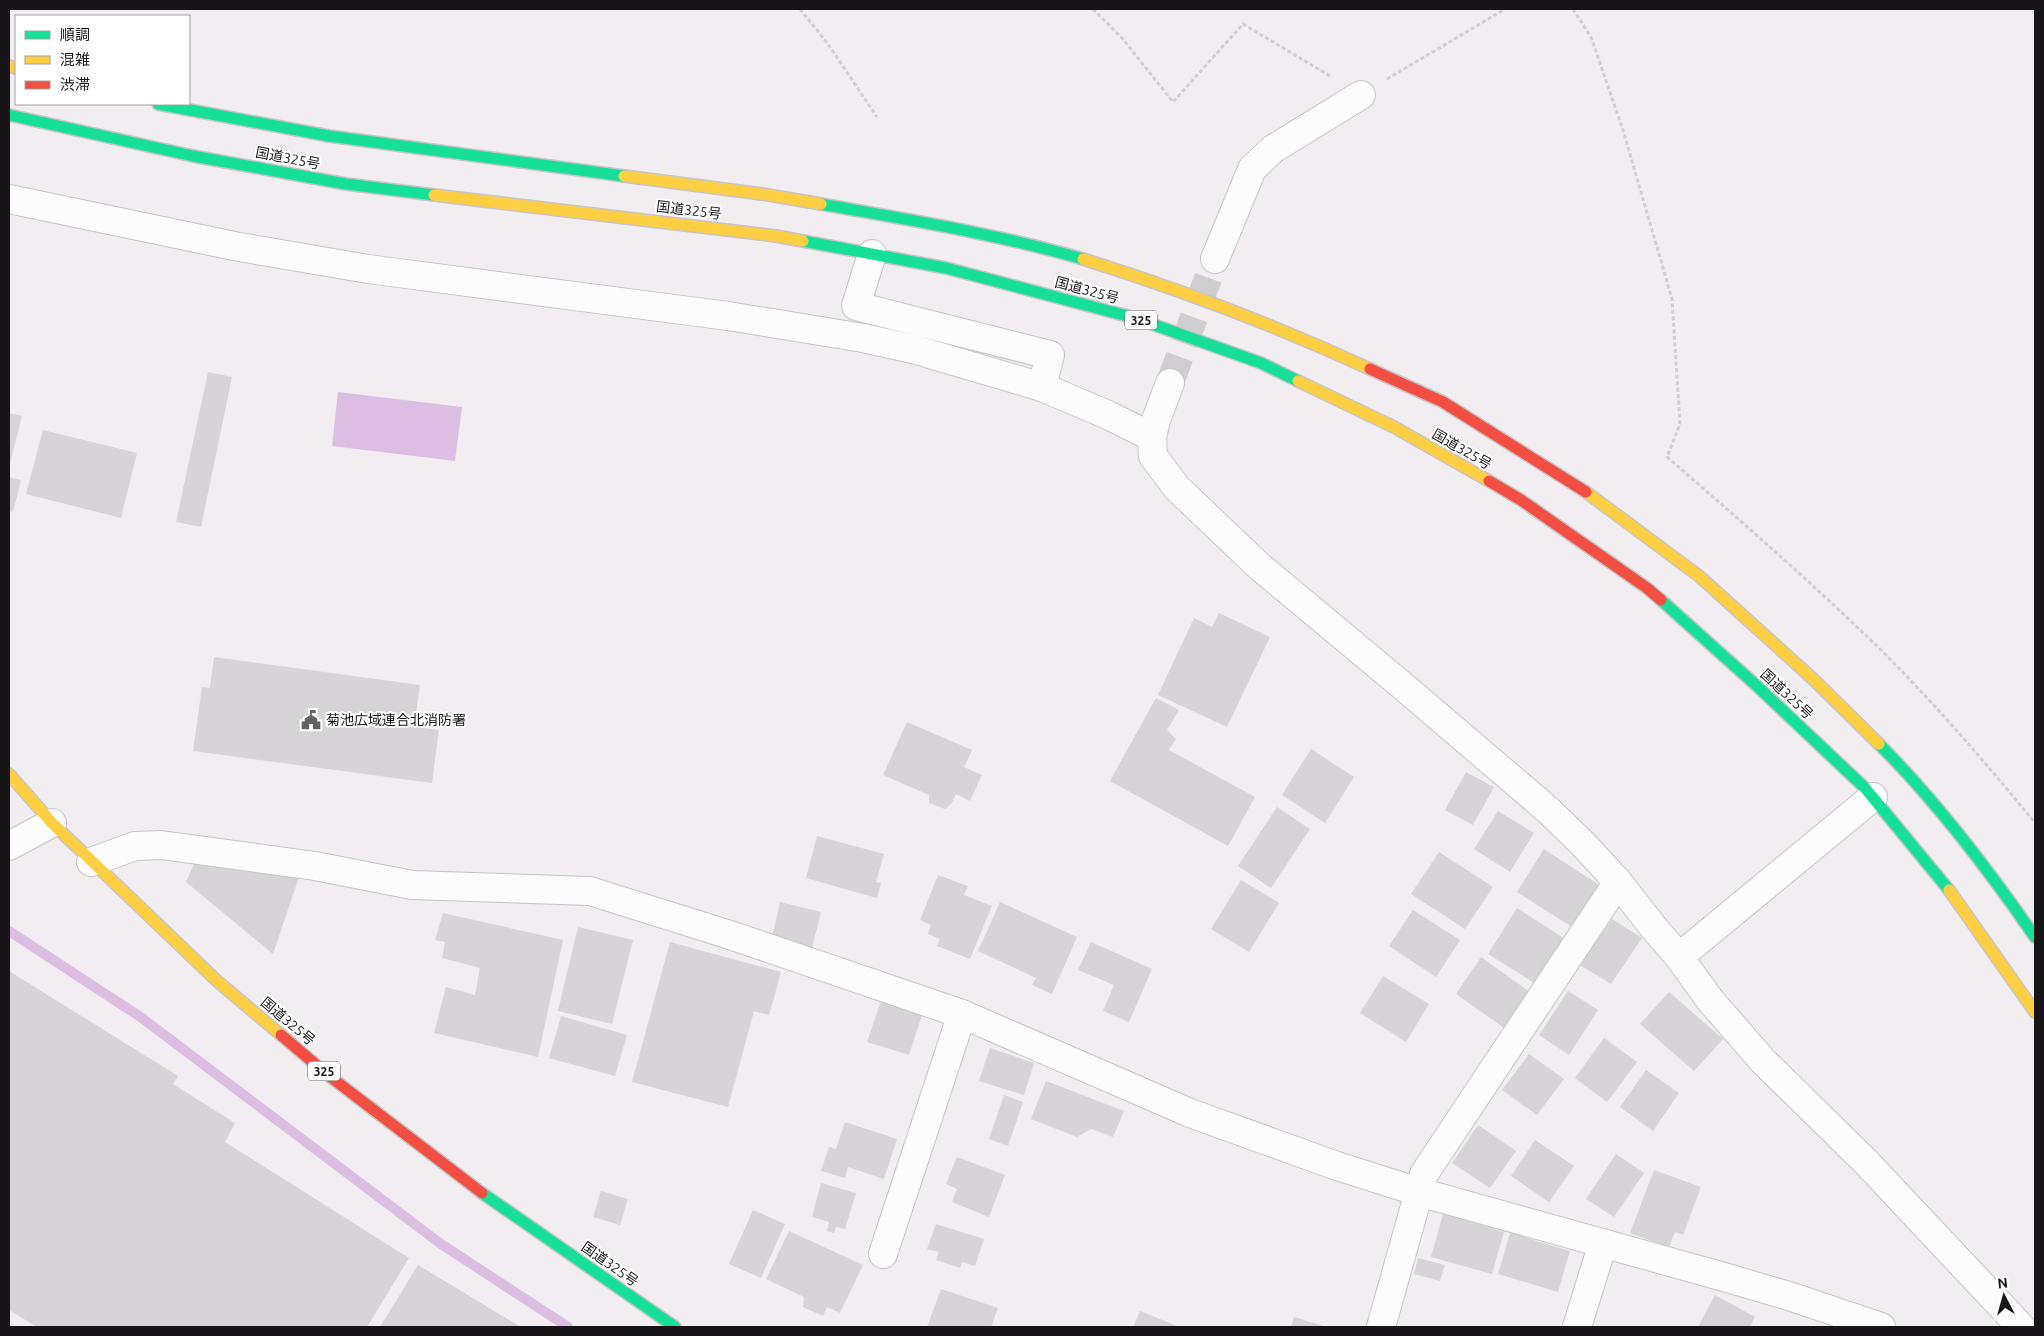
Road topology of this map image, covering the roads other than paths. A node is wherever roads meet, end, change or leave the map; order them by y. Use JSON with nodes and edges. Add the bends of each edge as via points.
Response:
{"nodes":[{"id":1,"x":1361,"y":95,"type":"road end"},
{"id":2,"x":163,"y":105,"type":"edge"},
{"id":3,"x":9,"y":115,"type":"edge"},
{"id":4,"x":9,"y":199,"type":"edge"},
{"id":5,"x":872,"y":254,"type":"junction"},
{"id":6,"x":1215,"y":259,"type":"tunnel mouth"},
{"id":7,"x":1170,"y":383,"type":"tunnel mouth"},
{"id":8,"x":1042,"y":387,"type":"junction"},
{"id":9,"x":1152,"y":437,"type":"junction"},
{"id":10,"x":9,"y":774,"type":"edge"},
{"id":11,"x":1873,"y":797,"type":"junction"},
{"id":12,"x":52,"y":823,"type":"junction"},
{"id":13,"x":9,"y":846,"type":"edge"},
{"id":14,"x":91,"y":862,"type":"junction"},
{"id":15,"x":1618,"y":882,"type":"junction"},
{"id":16,"x":2035,"y":936,"type":"edge"},
{"id":17,"x":1679,"y":957,"type":"junction"},
{"id":18,"x":2035,"y":1012,"type":"edge"},
{"id":19,"x":962,"y":1014,"type":"junction"},
{"id":20,"x":1420,"y":1192,"type":"junction"},
{"id":21,"x":1603,"y":1242,"type":"junction"},
{"id":22,"x":883,"y":1254,"type":"dead end"},
{"id":23,"x":674,"y":1327,"type":"edge"},
{"id":24,"x":1381,"y":1327,"type":"edge"},
{"id":25,"x":1577,"y":1327,"type":"edge"},
{"id":26,"x":1881,"y":1327,"type":"edge"},
{"id":27,"x":2020,"y":1327,"type":"edge"}],
"edges":[{"from":1,"to":6,"type":"street","via":[[1273,149],[1252,168]]},
{"from":2,"to":16,"type":"highway","name":"国道325号","via":[[329,136],[762,194],[923,222],[1064,254],[1160,283],[1294,334],[1443,402],[1572,482],[1699,576],[1813,679],[1906,770],[1988,869]]},
{"from":3,"to":5,"type":"highway","name":"国道325号","number":"325","via":[[193,156],[346,184],[776,236]]},
{"from":4,"to":8,"type":"street","via":[[285,255],[863,338],[913,349]]},
{"from":5,"to":8,"type":"street","via":[[856,306],[1050,355]]},
{"from":5,"to":11,"type":"highway","name":"国道325号","number":"325","via":[[946,268],[1134,318],[1261,363],[1394,427],[1521,500],[1647,588]]},
{"from":7,"to":9,"type":"street"},
{"from":8,"to":9,"type":"street"},
{"from":9,"to":15,"type":"street","via":[[1153,456],[1177,488],[1214,524],[1260,567],[1548,810]]},
{"from":10,"to":12,"type":"highway","name":"国道325号","number":"325"},
{"from":11,"to":17,"type":"street"},
{"from":11,"to":18,"type":"highway","name":"国道325号","number":"325","via":[[1955,898]]},
{"from":12,"to":13,"type":"street"},
{"from":12,"to":14,"type":"highway","name":"国道325号","number":"325"},
{"from":14,"to":19,"type":"street","via":[[134,846],[161,844],[315,866],[412,885],[590,891]]},
{"from":14,"to":23,"type":"highway","name":"国道325号","number":"325","via":[[216,980],[328,1075],[470,1184]]},
{"from":15,"to":17,"type":"street"},
{"from":15,"to":20,"type":"street","via":[[1424,1174]]},
{"from":17,"to":27,"type":"street","via":[[1710,1000],[1763,1061],[1866,1162]]},
{"from":19,"to":20,"type":"street","via":[[1190,1112],[1337,1166]]},
{"from":19,"to":22,"type":"street"},
{"from":20,"to":21,"type":"street"},
{"from":20,"to":24,"type":"street"},
{"from":21,"to":25,"type":"street"},
{"from":21,"to":26,"type":"street","via":[[1792,1297]]}]}
